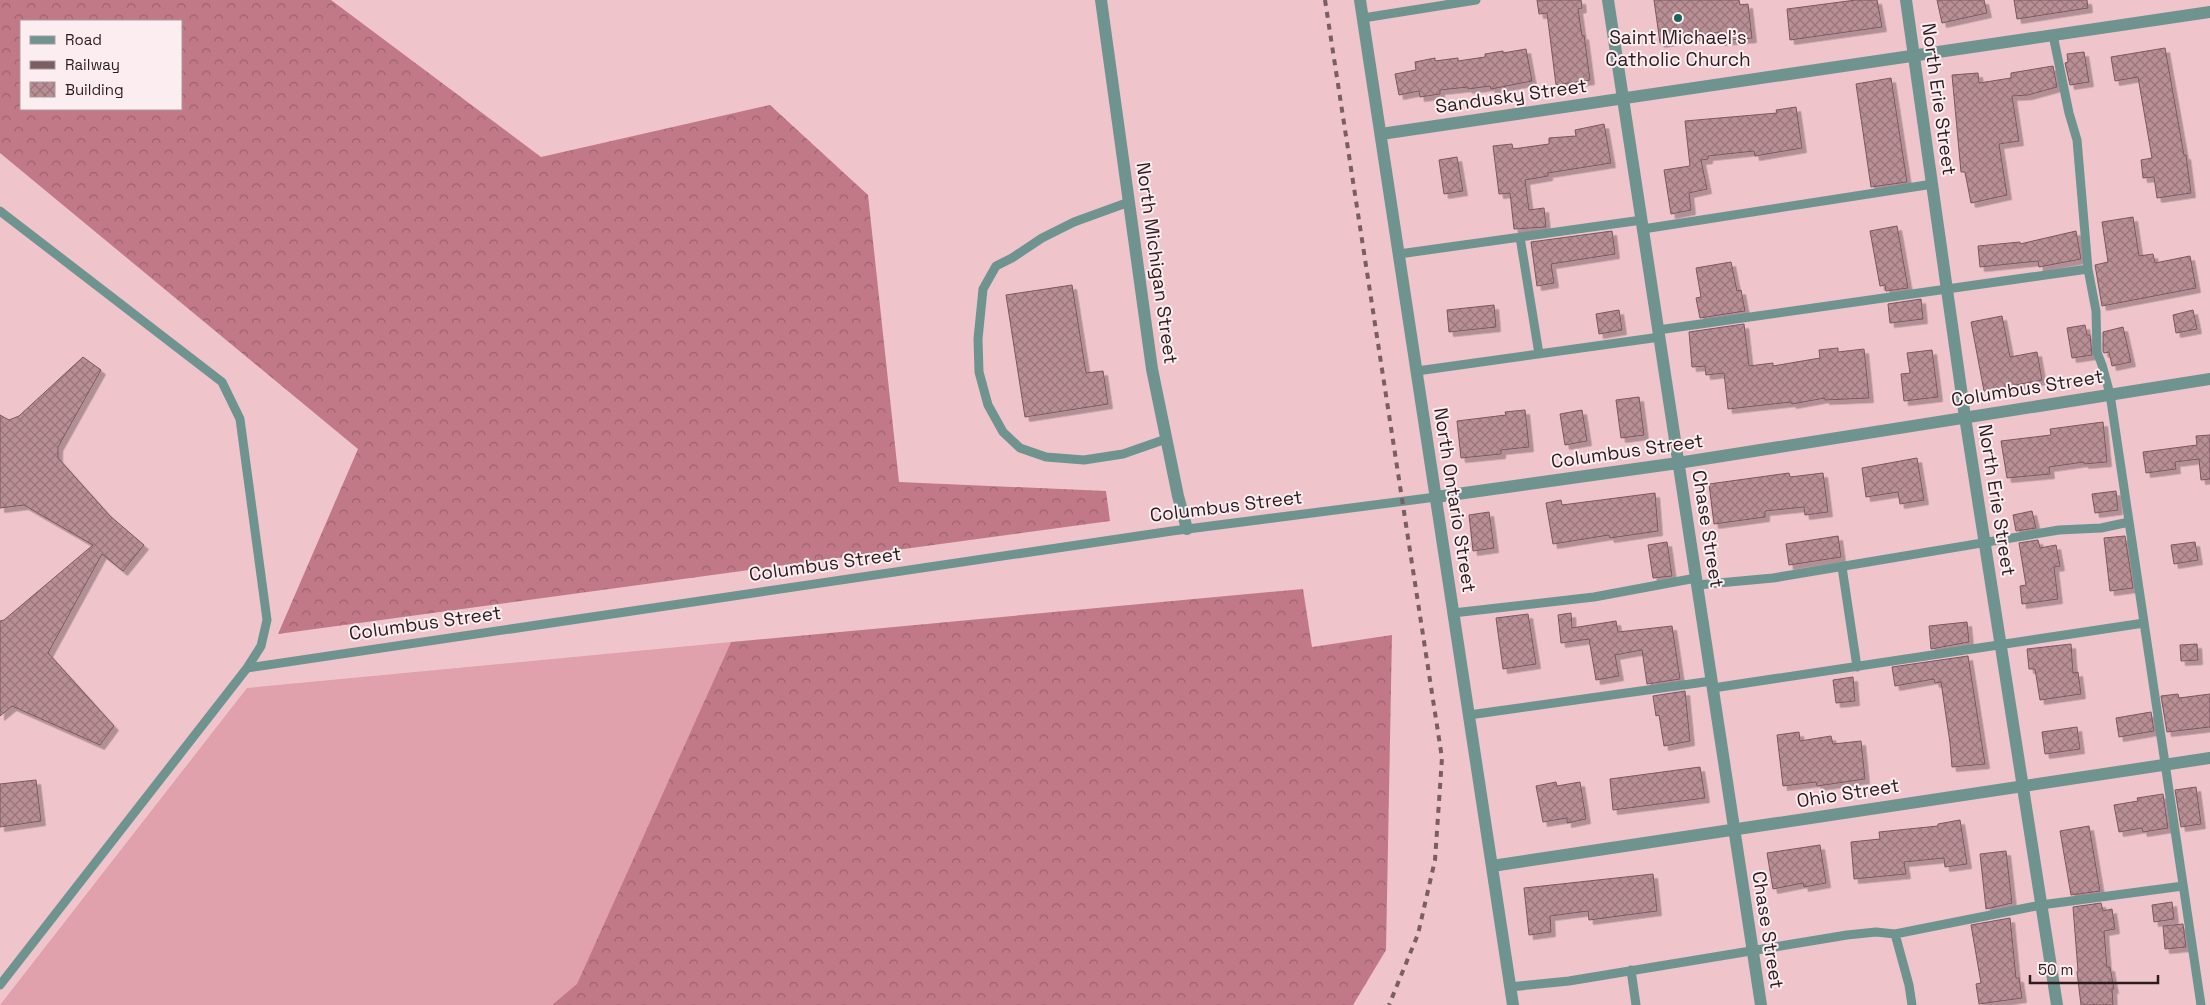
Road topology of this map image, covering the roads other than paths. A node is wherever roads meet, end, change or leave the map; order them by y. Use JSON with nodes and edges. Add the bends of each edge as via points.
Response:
{"nodes":[{"id":1,"x":1101,"y":0,"type":"edge"},
{"id":2,"x":1360,"y":0,"type":"edge"},
{"id":3,"x":1476,"y":0,"type":"edge"},
{"id":4,"x":1608,"y":0,"type":"edge"},
{"id":5,"x":1906,"y":0,"type":"edge"},
{"id":6,"x":2210,"y":12,"type":"edge"},
{"id":7,"x":1363,"y":18,"type":"junction"},
{"id":8,"x":2053,"y":35,"type":"junction"},
{"id":9,"x":1914,"y":55,"type":"junction"},
{"id":10,"x":1623,"y":99,"type":"junction"},
{"id":11,"x":1381,"y":134,"type":"junction"},
{"id":12,"x":1932,"y":184,"type":"junction"},
{"id":13,"x":1129,"y":202,"type":"junction"},
{"id":14,"x":0,"y":211,"type":"edge"},
{"id":15,"x":1642,"y":224,"type":"junction"},
{"id":16,"x":1520,"y":238,"type":"junction"},
{"id":17,"x":1399,"y":254,"type":"junction"},
{"id":18,"x":2088,"y":269,"type":"junction"},
{"id":19,"x":1947,"y":289,"type":"junction"},
{"id":20,"x":1659,"y":333,"type":"junction"},
{"id":21,"x":1539,"y":354,"type":"junction"},
{"id":22,"x":1417,"y":371,"type":"junction"},
{"id":23,"x":2210,"y":378,"type":"edge"},
{"id":24,"x":2110,"y":394,"type":"junction"},
{"id":25,"x":1965,"y":417,"type":"junction"},
{"id":26,"x":1166,"y":439,"type":"junction"},
{"id":27,"x":1678,"y":463,"type":"junction"},
{"id":28,"x":1436,"y":498,"type":"junction"},
{"id":29,"x":2129,"y":522,"type":"junction"},
{"id":30,"x":1187,"y":529,"type":"junction"},
{"id":31,"x":1985,"y":544,"type":"junction"},
{"id":32,"x":1842,"y":567,"type":"junction"},
{"id":33,"x":1696,"y":581,"type":"junction"},
{"id":34,"x":1453,"y":613,"type":"junction"},
{"id":35,"x":2144,"y":623,"type":"junction"},
{"id":36,"x":2001,"y":645,"type":"junction"},
{"id":37,"x":1857,"y":667,"type":"junction"},
{"id":38,"x":247,"y":668,"type":"junction"},
{"id":39,"x":1712,"y":684,"type":"junction"},
{"id":40,"x":1469,"y":715,"type":"junction"},
{"id":41,"x":2210,"y":758,"type":"edge"},
{"id":42,"x":2165,"y":765,"type":"junction"},
{"id":43,"x":2022,"y":786,"type":"junction"},
{"id":44,"x":1734,"y":830,"type":"junction"},
{"id":45,"x":1492,"y":866,"type":"junction"},
{"id":46,"x":2183,"y":886,"type":"junction"},
{"id":47,"x":2041,"y":905,"type":"junction"},
{"id":48,"x":1895,"y":934,"type":"junction"},
{"id":49,"x":1752,"y":950,"type":"junction"},
{"id":50,"x":1632,"y":970,"type":"junction"},
{"id":51,"x":0,"y":985,"type":"edge"},
{"id":52,"x":1510,"y":987,"type":"junction"},
{"id":53,"x":1513,"y":1005,"type":"edge"},
{"id":54,"x":1636,"y":1005,"type":"edge"},
{"id":55,"x":1761,"y":1005,"type":"edge"},
{"id":56,"x":1912,"y":1005,"type":"edge"},
{"id":57,"x":2057,"y":1005,"type":"edge"},
{"id":58,"x":2201,"y":1005,"type":"edge"}],
"edges":[{"from":1,"to":13,"type":"street","name":"North Michigan Street"},
{"from":2,"to":7,"type":"street","name":"North Ontario Street"},
{"from":3,"to":7,"type":"lane"},
{"from":4,"to":10,"type":"street","name":"Chase Street"},
{"from":5,"to":9,"type":"street","name":"North Erie Street"},
{"from":6,"to":8,"type":"street","name":"Sandusky Street"},
{"from":7,"to":11,"type":"street","name":"North Ontario Street"},
{"from":8,"to":9,"type":"street","name":"Sandusky Street"},
{"from":8,"to":18,"type":"lane","via":[[2077,140]]},
{"from":9,"to":10,"type":"street","name":"Sandusky Street"},
{"from":9,"to":12,"type":"street","name":"North Erie Street"},
{"from":10,"to":11,"type":"street","name":"Sandusky Street"},
{"from":10,"to":15,"type":"street","name":"Chase Street"},
{"from":11,"to":17,"type":"street","name":"North Ontario Street"},
{"from":12,"to":15,"type":"lane"},
{"from":12,"to":19,"type":"street","name":"North Erie Street"},
{"from":13,"to":26,"type":"street","name":"North Michigan Street","via":[[1152,369]]},
{"from":13,"to":26,"type":"lane","via":[[1066,226],[996,266],[983,289],[978,339],[979,372],[988,406],[1004,432],[1020,448],[1046,457],[1084,460],[1123,454]]},
{"from":14,"to":38,"type":"lane","via":[[222,382],[240,419],[267,620],[261,646]]},
{"from":15,"to":16,"type":"lane"},
{"from":15,"to":20,"type":"street","name":"Chase Street"},
{"from":16,"to":17,"type":"lane"},
{"from":16,"to":21,"type":"lane"},
{"from":17,"to":22,"type":"street","name":"North Ontario Street"},
{"from":18,"to":19,"type":"lane"},
{"from":18,"to":24,"type":"lane","via":[[2096,311],[2097,352]]},
{"from":19,"to":20,"type":"lane"},
{"from":19,"to":25,"type":"street","name":"North Erie Street"},
{"from":20,"to":21,"type":"lane"},
{"from":20,"to":27,"type":"street","name":"Chase Street"},
{"from":21,"to":22,"type":"lane"},
{"from":22,"to":28,"type":"street","name":"North Ontario Street"},
{"from":23,"to":24,"type":"street","name":"Columbus Street"},
{"from":24,"to":25,"type":"street","name":"Columbus Street"},
{"from":24,"to":29,"type":"lane"},
{"from":25,"to":27,"type":"street","name":"Columbus Street"},
{"from":25,"to":31,"type":"street","name":"North Erie Street"},
{"from":26,"to":30,"type":"street","name":"North Michigan Street"},
{"from":27,"to":28,"type":"street","name":"Columbus Street"},
{"from":27,"to":33,"type":"street","name":"Chase Street"},
{"from":28,"to":30,"type":"lane","name":"Columbus Street"},
{"from":28,"to":34,"type":"street","name":"North Ontario Street"},
{"from":29,"to":31,"type":"lane","via":[[2101,528],[2059,530]]},
{"from":29,"to":35,"type":"lane"},
{"from":30,"to":38,"type":"lane","name":"Columbus Street"},
{"from":31,"to":32,"type":"lane"},
{"from":31,"to":36,"type":"street","name":"North Erie Street"},
{"from":32,"to":33,"type":"lane","via":[[1750,581]]},
{"from":32,"to":37,"type":"lane"},
{"from":33,"to":34,"type":"lane","via":[[1594,597]]},
{"from":33,"to":39,"type":"street","name":"Chase Street"},
{"from":34,"to":40,"type":"street","name":"North Ontario Street"},
{"from":35,"to":36,"type":"lane"},
{"from":35,"to":42,"type":"lane"},
{"from":36,"to":37,"type":"lane"},
{"from":36,"to":43,"type":"street","name":"North Erie Street"},
{"from":37,"to":39,"type":"lane"},
{"from":38,"to":51,"type":"lane"},
{"from":39,"to":40,"type":"lane"},
{"from":39,"to":44,"type":"street","name":"Chase Street"},
{"from":40,"to":45,"type":"street","name":"North Ontario Street"},
{"from":41,"to":42,"type":"street","name":"Ohio Street"},
{"from":42,"to":43,"type":"street","name":"Ohio Street"},
{"from":42,"to":46,"type":"lane"},
{"from":43,"to":44,"type":"street","name":"Ohio Street"},
{"from":43,"to":47,"type":"street","name":"North Erie Street"},
{"from":44,"to":45,"type":"street","name":"Ohio Street"},
{"from":44,"to":49,"type":"street","name":"Chase Street"},
{"from":45,"to":52,"type":"street","name":"North Ontario Street"},
{"from":46,"to":47,"type":"lane"},
{"from":46,"to":58,"type":"lane"},
{"from":47,"to":48,"type":"lane"},
{"from":47,"to":57,"type":"street","name":"North Erie Street"},
{"from":48,"to":49,"type":"lane","via":[[1847,935]]},
{"from":48,"to":56,"type":"lane"},
{"from":49,"to":50,"type":"lane"},
{"from":49,"to":55,"type":"street","name":"Chase Street"},
{"from":50,"to":52,"type":"lane"},
{"from":50,"to":54,"type":"lane"},
{"from":52,"to":53,"type":"street","name":"North Ontario Street"}]}
